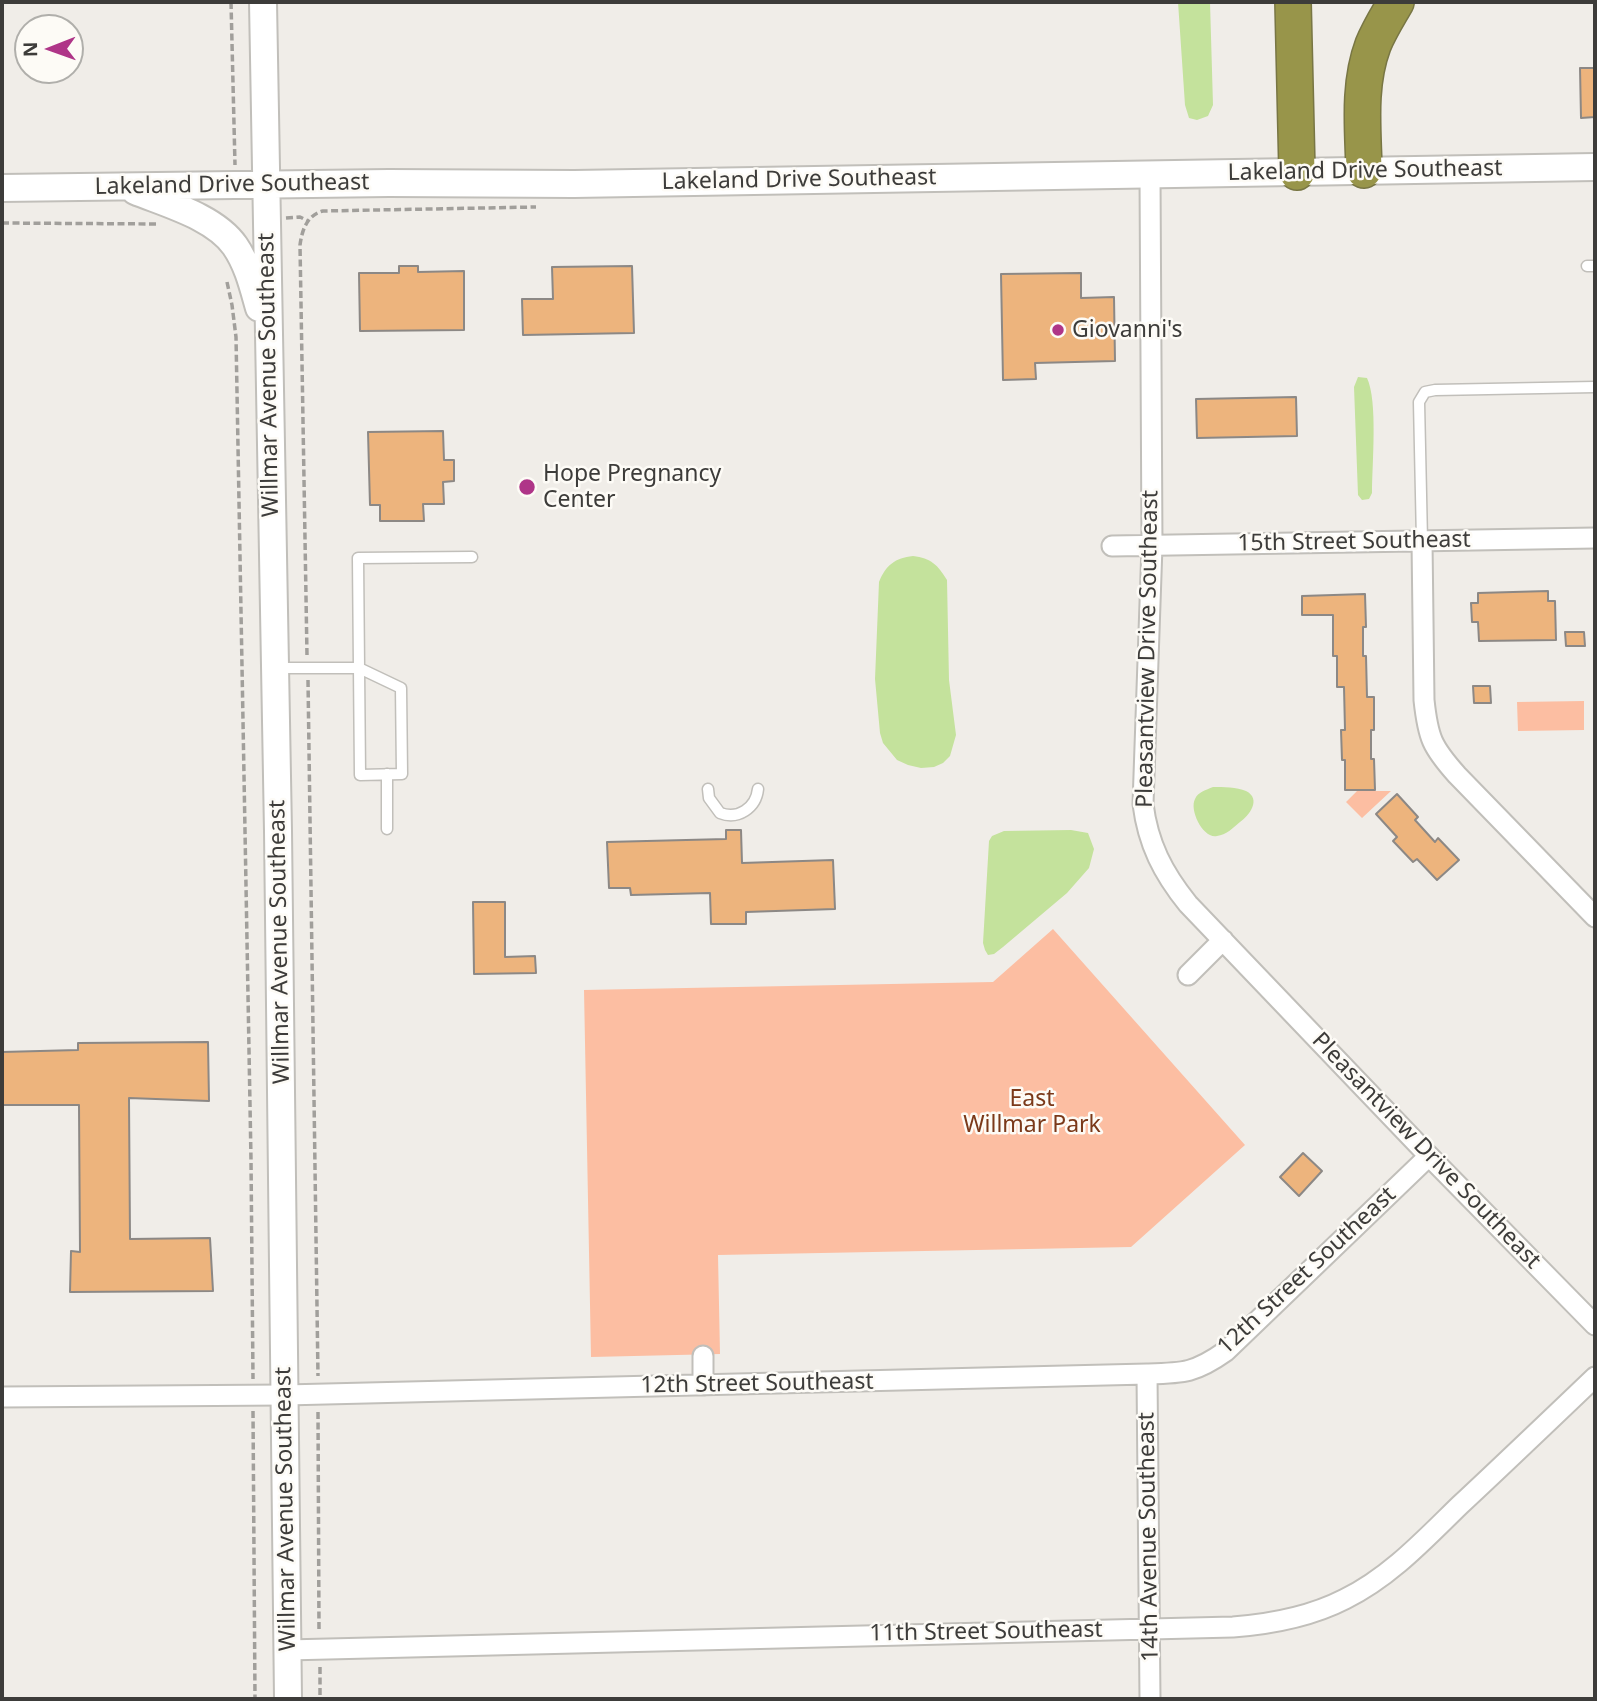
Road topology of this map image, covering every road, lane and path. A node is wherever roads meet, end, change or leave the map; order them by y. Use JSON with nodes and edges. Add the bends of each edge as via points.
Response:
{"nodes":[{"id":1,"x":231,"y":2,"type":"edge"},
{"id":2,"x":263,"y":2,"type":"edge"},
{"id":3,"x":1293,"y":2,"type":"edge"},
{"id":4,"x":1396,"y":2,"type":"edge"},
{"id":5,"x":1595,"y":167,"type":"edge"},
{"id":6,"x":1364,"y":170,"type":"junction"},
{"id":7,"x":1297,"y":172,"type":"junction"},
{"id":8,"x":1150,"y":175,"type":"junction"},
{"id":9,"x":265,"y":184,"type":"junction"},
{"id":10,"x":235,"y":185,"type":"junction"},
{"id":11,"x":124,"y":186,"type":"junction"},
{"id":12,"x":2,"y":188,"type":"edge"},
{"id":13,"x":307,"y":220,"type":"dead end"},
{"id":14,"x":2,"y":223,"type":"edge"},
{"id":15,"x":167,"y":226,"type":"dead end"},
{"id":16,"x":225,"y":274,"type":"dead end"},
{"id":17,"x":269,"y":363,"type":"junction"},
{"id":18,"x":1595,"y":387,"type":"edge"},
{"id":19,"x":1595,"y":538,"type":"edge"},
{"id":20,"x":1422,"y":541,"type":"junction"},
{"id":21,"x":1112,"y":546,"type":"dead end"},
{"id":22,"x":1152,"y":546,"type":"junction"},
{"id":23,"x":472,"y":558,"type":"dead end"},
{"id":24,"x":275,"y":668,"type":"junction"},
{"id":25,"x":307,"y":668,"type":"junction"},
{"id":26,"x":359,"y":668,"type":"junction"},
{"id":27,"x":387,"y":774,"type":"junction"},
{"id":28,"x":708,"y":789,"type":"dead end"},
{"id":29,"x":758,"y":789,"type":"dead end"},
{"id":30,"x":387,"y":829,"type":"dead end"},
{"id":31,"x":1595,"y":917,"type":"edge"},
{"id":32,"x":1223,"y":940,"type":"junction"},
{"id":33,"x":1188,"y":975,"type":"dead end"},
{"id":34,"x":1429,"y":1156,"type":"junction"},
{"id":35,"x":1595,"y":1325,"type":"edge"},
{"id":36,"x":703,"y":1356,"type":"dead end"},
{"id":37,"x":1147,"y":1374,"type":"junction"},
{"id":38,"x":1595,"y":1377,"type":"edge"},
{"id":39,"x":703,"y":1385,"type":"junction"},
{"id":40,"x":318,"y":1394,"type":"junction"},
{"id":41,"x":253,"y":1395,"type":"junction"},
{"id":42,"x":285,"y":1395,"type":"junction"},
{"id":43,"x":2,"y":1398,"type":"edge"},
{"id":44,"x":1150,"y":1628,"type":"junction"},
{"id":45,"x":319,"y":1649,"type":"junction"},
{"id":46,"x":287,"y":1650,"type":"junction"},
{"id":47,"x":255,"y":1699,"type":"edge"},
{"id":48,"x":288,"y":1699,"type":"edge"},
{"id":49,"x":320,"y":1699,"type":"edge"},
{"id":50,"x":1150,"y":1699,"type":"edge"}],
"edges":[{"from":1,"to":10,"type":"path"},
{"from":2,"to":9,"type":"main road","name":"Willmar Avenue Southeast"},
{"from":3,"to":7,"type":"highway"},
{"from":4,"to":6,"type":"highway","via":[[1367,64]]},
{"from":5,"to":6,"type":"main road","name":"Lakeland Drive Southeast"},
{"from":6,"to":7,"type":"main road","name":"Lakeland Drive Southeast"},
{"from":7,"to":8,"type":"main road","name":"Lakeland Drive Southeast"},
{"from":8,"to":9,"type":"main road","name":"Lakeland Drive Southeast"},
{"from":8,"to":22,"type":"street","name":"Pleasantview Drive Southeast"},
{"from":9,"to":10,"type":"main road","name":"Lakeland Drive Southeast"},
{"from":9,"to":17,"type":"main road","name":"Willmar Avenue Southeast"},
{"from":10,"to":11,"type":"main road","name":"Lakeland Drive Southeast"},
{"from":11,"to":12,"type":"main road","name":"Lakeland Drive Southeast"},
{"from":11,"to":17,"type":"main road","via":[[207,221],[234,245],[252,282]]},
{"from":13,"to":25,"type":"path","via":[[300,245]]},
{"from":14,"to":15,"type":"path"},
{"from":16,"to":41,"type":"path","via":[[236,337]]},
{"from":17,"to":24,"type":"main road","name":"Willmar Avenue Southeast"},
{"from":18,"to":20,"type":"lane","via":[[1425,392],[1419,402]]},
{"from":19,"to":20,"type":"street","name":"15th Street Southeast"},
{"from":20,"to":22,"type":"street","name":"15th Street Southeast"},
{"from":20,"to":31,"type":"street","via":[[1424,700],[1431,738],[1457,775]]},
{"from":21,"to":22,"type":"street","name":"15th Street Southeast"},
{"from":22,"to":32,"type":"street","name":"Pleasantview Drive Southeast","via":[[1145,822],[1175,888]]},
{"from":23,"to":26,"type":"lane","via":[[358,558]]},
{"from":24,"to":25,"type":"lane"},
{"from":24,"to":42,"type":"main road","name":"Willmar Avenue Southeast"},
{"from":25,"to":26,"type":"lane"},
{"from":25,"to":40,"type":"path"},
{"from":26,"to":27,"type":"lane","via":[[360,775]]},
{"from":26,"to":27,"type":"lane","via":[[401,688],[402,774]]},
{"from":27,"to":30,"type":"lane"},
{"from":28,"to":29,"type":"lane","via":[[714,806],[731,816],[746,810]]},
{"from":32,"to":33,"type":"street"},
{"from":32,"to":34,"type":"street","name":"Pleasantview Drive Southeast"},
{"from":34,"to":35,"type":"street","name":"Pleasantview Drive Southeast"},
{"from":34,"to":37,"type":"street","name":"12th Street Southeast","via":[[1226,1352],[1197,1369]]},
{"from":36,"to":39,"type":"street"},
{"from":37,"to":39,"type":"street","name":"12th Street Southeast"},
{"from":37,"to":44,"type":"street","name":"14th Avenue Southeast"},
{"from":38,"to":44,"type":"street","name":"11th Street Southeast","via":[[1418,1546],[1345,1599],[1279,1622]]},
{"from":39,"to":40,"type":"street","name":"12th Street Southeast"},
{"from":40,"to":42,"type":"street","name":"12th Street Southeast"},
{"from":40,"to":45,"type":"path"},
{"from":41,"to":42,"type":"street","name":"12th Street Southeast"},
{"from":41,"to":43,"type":"street","name":"12th Street Southeast"},
{"from":41,"to":47,"type":"path"},
{"from":42,"to":46,"type":"main road","name":"Willmar Avenue Southeast"},
{"from":44,"to":45,"type":"street","name":"11th Street Southeast"},
{"from":44,"to":50,"type":"street","name":"14th Avenue Southeast"},
{"from":45,"to":46,"type":"street","name":"11th Street Southeast"},
{"from":45,"to":49,"type":"path"},
{"from":46,"to":48,"type":"main road","name":"Willmar Avenue Southeast"}]}
